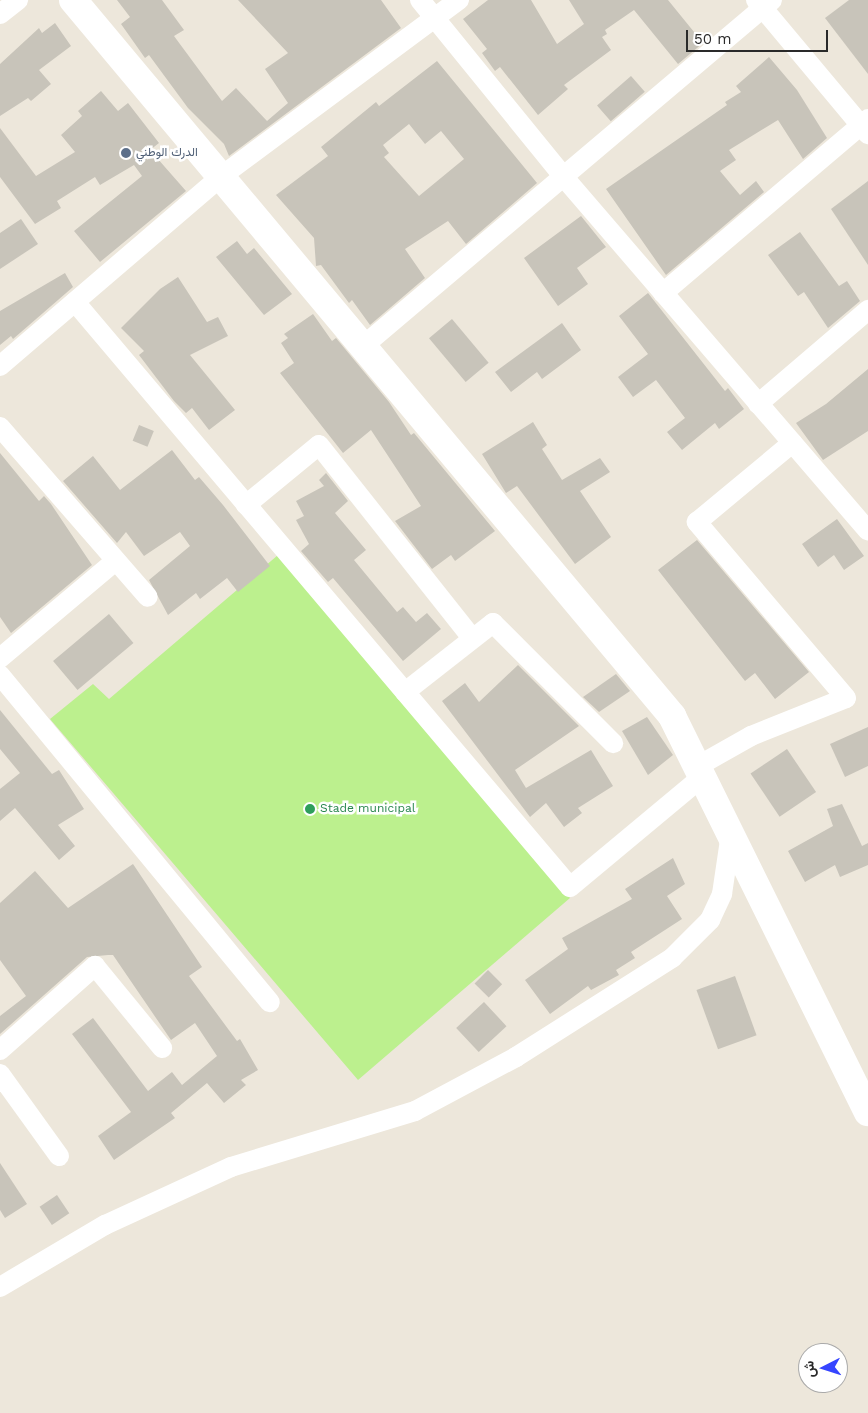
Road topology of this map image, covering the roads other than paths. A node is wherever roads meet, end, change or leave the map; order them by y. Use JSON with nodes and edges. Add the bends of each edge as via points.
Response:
{"nodes":[{"id":1,"x":18,"y":0,"type":"edge"},
{"id":2,"x":73,"y":0,"type":"edge"},
{"id":3,"x":420,"y":0,"type":"edge"},
{"id":4,"x":459,"y":0,"type":"edge"},
{"id":5,"x":763,"y":3,"type":"edge"},
{"id":6,"x":0,"y":14,"type":"edge"},
{"id":7,"x":437,"y":20,"type":"junction"},
{"id":8,"x":866,"y":126,"type":"edge"},
{"id":9,"x":562,"y":175,"type":"junction"},
{"id":10,"x":220,"y":178,"type":"junction"},
{"id":11,"x":663,"y":293,"type":"junction"},
{"id":12,"x":75,"y":302,"type":"junction"},
{"id":13,"x":868,"y":310,"type":"edge"},
{"id":14,"x":362,"y":347,"type":"junction"},
{"id":15,"x":0,"y":366,"type":"edge"},
{"id":16,"x":758,"y":404,"type":"junction"},
{"id":17,"x":0,"y":427,"type":"edge"},
{"id":18,"x":792,"y":443,"type":"junction"},
{"id":19,"x":246,"y":504,"type":"junction"},
{"id":20,"x":864,"y":519,"type":"edge"},
{"id":21,"x":114,"y":562,"type":"junction"},
{"id":22,"x":148,"y":597,"type":"dead end"},
{"id":23,"x":472,"y":638,"type":"junction"},
{"id":24,"x":3,"y":651,"type":"edge"},
{"id":25,"x":0,"y":676,"type":"edge"},
{"id":26,"x":405,"y":692,"type":"junction"},
{"id":27,"x":613,"y":743,"type":"dead end"},
{"id":28,"x":700,"y":771,"type":"junction"},
{"id":29,"x":732,"y":831,"type":"junction"},
{"id":30,"x":270,"y":1002,"type":"dead end"},
{"id":31,"x":162,"y":1048,"type":"dead end"},
{"id":32,"x":0,"y":1050,"type":"edge"},
{"id":33,"x":0,"y":1074,"type":"edge"},
{"id":34,"x":868,"y":1112,"type":"edge"},
{"id":35,"x":59,"y":1156,"type":"dead end"},
{"id":36,"x":0,"y":1287,"type":"edge"}],
"edges":[{"from":1,"to":6,"type":"street"},
{"from":2,"to":10,"type":"main road"},
{"from":3,"to":7,"type":"street"},
{"from":4,"to":7,"type":"street"},
{"from":5,"to":8,"type":"street"},
{"from":5,"to":9,"type":"street"},
{"from":7,"to":9,"type":"street"},
{"from":7,"to":10,"type":"street"},
{"from":8,"to":11,"type":"street"},
{"from":9,"to":11,"type":"street"},
{"from":9,"to":14,"type":"street"},
{"from":10,"to":12,"type":"street"},
{"from":10,"to":14,"type":"main road"},
{"from":11,"to":16,"type":"street"},
{"from":12,"to":15,"type":"street"},
{"from":12,"to":19,"type":"street"},
{"from":13,"to":16,"type":"street"},
{"from":14,"to":28,"type":"main road","via":[[672,716]]},
{"from":16,"to":18,"type":"street"},
{"from":17,"to":21,"type":"street"},
{"from":18,"to":20,"type":"street"},
{"from":18,"to":28,"type":"street","via":[[697,522],[846,698],[751,736]]},
{"from":19,"to":23,"type":"street","via":[[319,445]]},
{"from":19,"to":26,"type":"street"},
{"from":21,"to":22,"type":"street"},
{"from":21,"to":24,"type":"street"},
{"from":23,"to":26,"type":"street"},
{"from":23,"to":27,"type":"street","via":[[493,623]]},
{"from":25,"to":30,"type":"street"},
{"from":26,"to":28,"type":"street","via":[[570,887]]},
{"from":28,"to":29,"type":"main road"},
{"from":29,"to":34,"type":"main road"},
{"from":29,"to":36,"type":"street","via":[[722,894],[710,920],[672,958],[516,1057],[415,1112],[231,1167],[105,1225]]},
{"from":31,"to":32,"type":"street","via":[[95,966]]},
{"from":33,"to":35,"type":"street"}]}
